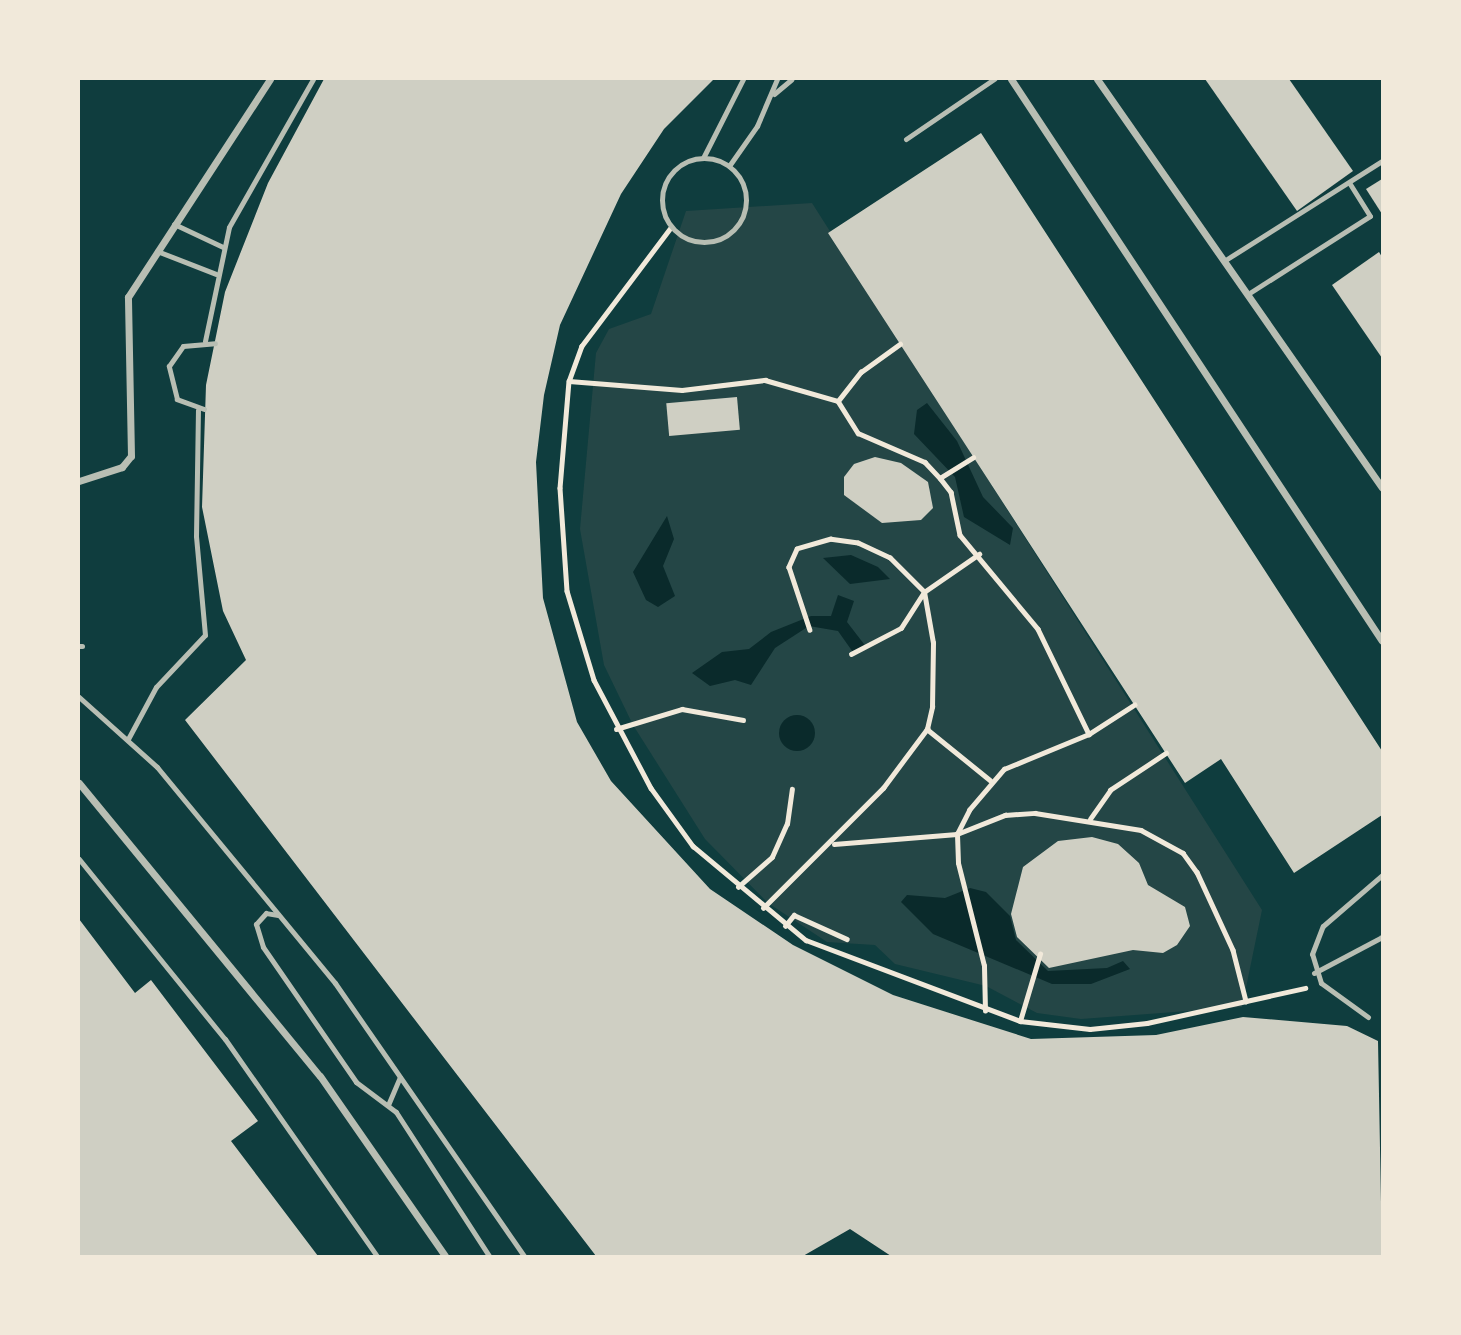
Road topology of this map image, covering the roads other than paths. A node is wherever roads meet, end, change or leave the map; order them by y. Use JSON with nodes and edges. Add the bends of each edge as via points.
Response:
{"nodes":[{"id":1,"x":270,"y":79,"type":"edge"},
{"id":2,"x":313,"y":79,"type":"edge"},
{"id":3,"x":743,"y":79,"type":"edge"},
{"id":4,"x":777,"y":79,"type":"edge"},
{"id":5,"x":792,"y":79,"type":"edge"},
{"id":6,"x":994,"y":79,"type":"edge"},
{"id":7,"x":1011,"y":79,"type":"edge"},
{"id":8,"x":1097,"y":79,"type":"edge"},
{"id":9,"x":774,"y":94,"type":"junction"},
{"id":10,"x":906,"y":139,"type":"dead end"},
{"id":11,"x":703,"y":158,"type":"junction"},
{"id":12,"x":1382,"y":161,"type":"edge"},
{"id":13,"x":729,"y":166,"type":"junction"},
{"id":14,"x":1350,"y":184,"type":"junction"},
{"id":15,"x":174,"y":224,"type":"junction"},
{"id":16,"x":223,"y":247,"type":"junction"},
{"id":17,"x":156,"y":251,"type":"junction"},
{"id":18,"x":1227,"y":259,"type":"junction"},
{"id":19,"x":216,"y":274,"type":"junction"},
{"id":20,"x":1251,"y":292,"type":"junction"},
{"id":21,"x":205,"y":341,"type":"junction"},
{"id":22,"x":215,"y":343,"type":"dead end"},
{"id":23,"x":79,"y":481,"type":"edge"},
{"id":24,"x":1382,"y":486,"type":"edge"},
{"id":25,"x":1382,"y":641,"type":"edge"},
{"id":26,"x":79,"y":697,"type":"edge"},
{"id":27,"x":128,"y":739,"type":"junction"},
{"id":28,"x":79,"y":783,"type":"edge"},
{"id":29,"x":79,"y":859,"type":"edge"},
{"id":30,"x":1382,"y":875,"type":"edge"},
{"id":31,"x":281,"y":916,"type":"junction"},
{"id":32,"x":1382,"y":937,"type":"edge"},
{"id":33,"x":1314,"y":973,"type":"junction"},
{"id":34,"x":1368,"y":1017,"type":"dead end"},
{"id":35,"x":400,"y":1077,"type":"junction"},
{"id":36,"x":388,"y":1105,"type":"junction"},
{"id":37,"x":377,"y":1256,"type":"edge"},
{"id":38,"x":445,"y":1256,"type":"edge"},
{"id":39,"x":489,"y":1256,"type":"edge"},
{"id":40,"x":524,"y":1256,"type":"edge"}],
"edges":[{"from":1,"to":15,"type":"street"},
{"from":2,"to":16,"type":"lane"},
{"from":3,"to":11,"type":"lane"},
{"from":4,"to":9,"type":"lane"},
{"from":5,"to":9,"type":"lane"},
{"from":6,"to":10,"type":"lane"},
{"from":7,"to":25,"type":"street"},
{"from":8,"to":18,"type":"street"},
{"from":9,"to":13,"type":"lane"},
{"from":11,"to":13,"type":"lane"},
{"from":11,"to":13,"type":"lane","via":[[668,177],[662,203],[671,228],[682,237],[710,243],[736,229],[746,202]]},
{"from":12,"to":14,"type":"lane"},
{"from":14,"to":18,"type":"lane"},
{"from":14,"to":20,"type":"lane","via":[[1370,216]]},
{"from":15,"to":16,"type":"lane"},
{"from":15,"to":17,"type":"street"},
{"from":16,"to":19,"type":"lane"},
{"from":17,"to":19,"type":"lane"},
{"from":17,"to":23,"type":"street","via":[[124,311],[131,456],[122,467]]},
{"from":18,"to":20,"type":"street"},
{"from":19,"to":21,"type":"lane"},
{"from":20,"to":24,"type":"street"},
{"from":21,"to":22,"type":"lane"},
{"from":21,"to":27,"type":"lane","via":[[183,346],[169,366],[170,389],[201,410],[196,536],[205,635],[156,687]]},
{"from":26,"to":27,"type":"lane"},
{"from":27,"to":31,"type":"lane"},
{"from":28,"to":38,"type":"street","via":[[320,1076]]},
{"from":29,"to":37,"type":"lane","via":[[225,1039]]},
{"from":30,"to":33,"type":"lane","via":[[1323,926],[1313,947]]},
{"from":31,"to":35,"type":"lane"},
{"from":31,"to":36,"type":"lane","via":[[266,913],[256,923],[263,947],[356,1082]]},
{"from":32,"to":33,"type":"lane"},
{"from":33,"to":34,"type":"lane","via":[[1321,984]]},
{"from":35,"to":36,"type":"lane"},
{"from":35,"to":40,"type":"lane"},
{"from":36,"to":39,"type":"lane"}]}
